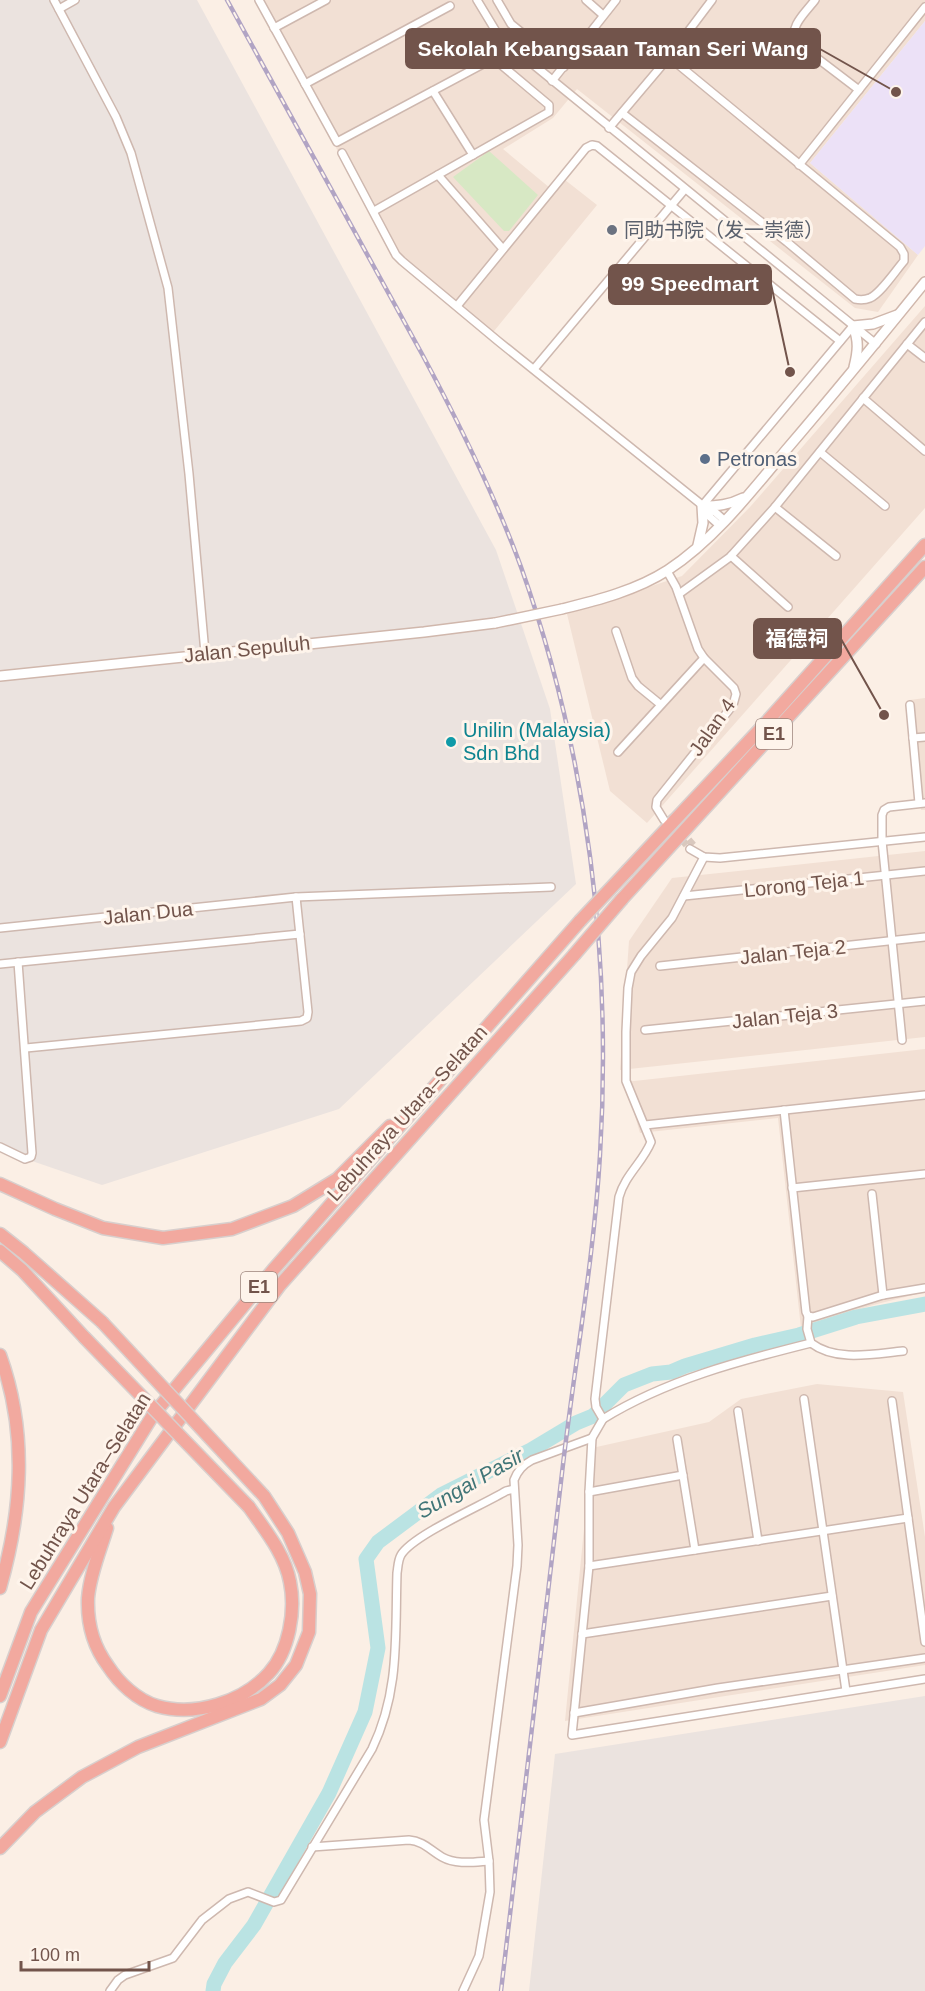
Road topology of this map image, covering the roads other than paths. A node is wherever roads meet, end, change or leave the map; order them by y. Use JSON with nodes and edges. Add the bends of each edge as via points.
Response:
{"nodes":[{"id":1,"x":54,"y":0,"type":"edge"},
{"id":2,"x":75,"y":0,"type":"edge"},
{"id":3,"x":259,"y":0,"type":"edge"},
{"id":4,"x":326,"y":0,"type":"edge"},
{"id":5,"x":477,"y":0,"type":"edge"},
{"id":6,"x":497,"y":0,"type":"edge"},
{"id":7,"x":586,"y":0,"type":"edge"},
{"id":8,"x":616,"y":0,"type":"edge"},
{"id":9,"x":712,"y":0,"type":"edge"},
{"id":10,"x":815,"y":0,"type":"edge"},
{"id":11,"x":450,"y":6,"type":"dead end"},
{"id":12,"x":925,"y":7,"type":"edge"},
{"id":13,"x":59,"y":9,"type":"junction"},
{"id":14,"x":603,"y":15,"type":"junction"},
{"id":15,"x":274,"y":28,"type":"junction"},
{"id":16,"x":513,"y":48,"type":"junction"},
{"id":17,"x":669,"y":57,"type":"junction"},
{"id":18,"x":493,"y":58,"type":"junction"},
{"id":19,"x":564,"y":67,"type":"junction"},
{"id":20,"x":552,"y":81,"type":"junction"},
{"id":21,"x":305,"y":84,"type":"junction"},
{"id":22,"x":859,"y":90,"type":"junction"},
{"id":23,"x":434,"y":91,"type":"junction"},
{"id":24,"x":622,"y":113,"type":"junction"},
{"id":25,"x":609,"y":128,"type":"junction"},
{"id":26,"x":342,"y":153,"type":"dead end"},
{"id":27,"x":473,"y":155,"type":"junction"},
{"id":28,"x":799,"y":165,"type":"junction"},
{"id":29,"x":438,"y":175,"type":"junction"},
{"id":30,"x":685,"y":189,"type":"junction"},
{"id":31,"x":671,"y":206,"type":"junction"},
{"id":32,"x":374,"y":211,"type":"junction"},
{"id":33,"x":503,"y":249,"type":"junction"},
{"id":34,"x":925,"y":282,"type":"edge"},
{"id":35,"x":457,"y":306,"type":"junction"},
{"id":36,"x":899,"y":315,"type":"junction"},
{"id":37,"x":925,"y":321,"type":"edge"},
{"id":38,"x":853,"y":326,"type":"junction"},
{"id":39,"x":840,"y":341,"type":"junction"},
{"id":40,"x":876,"y":344,"type":"junction"},
{"id":41,"x":907,"y":344,"type":"junction"},
{"id":42,"x":925,"y":358,"type":"edge"},
{"id":43,"x":534,"y":369,"type":"junction"},
{"id":44,"x":853,"y":372,"type":"junction"},
{"id":45,"x":863,"y":398,"type":"junction"},
{"id":46,"x":925,"y":451,"type":"edge"},
{"id":47,"x":820,"y":453,"type":"junction"},
{"id":48,"x":749,"y":495,"type":"junction"},
{"id":49,"x":885,"y":506,"type":"dead end"},
{"id":50,"x":775,"y":507,"type":"junction"},
{"id":51,"x":705,"y":508,"type":"junction"},
{"id":52,"x":722,"y":523,"type":"junction"},
{"id":53,"x":925,"y":545,"type":"edge"},
{"id":54,"x":696,"y":550,"type":"junction"},
{"id":55,"x":731,"y":556,"type":"junction"},
{"id":56,"x":836,"y":556,"type":"dead end"},
{"id":57,"x":925,"y":567,"type":"edge"},
{"id":58,"x":667,"y":571,"type":"junction"},
{"id":59,"x":678,"y":594,"type":"junction"},
{"id":60,"x":788,"y":607,"type":"dead end"},
{"id":61,"x":616,"y":631,"type":"dead end"},
{"id":62,"x":205,"y":653,"type":"junction"},
{"id":63,"x":704,"y":658,"type":"junction"},
{"id":64,"x":0,"y":676,"type":"edge"},
{"id":65,"x":660,"y":704,"type":"junction"},
{"id":66,"x":910,"y":705,"type":"dead end"},
{"id":67,"x":925,"y":737,"type":"edge"},
{"id":68,"x":913,"y":738,"type":"junction"},
{"id":69,"x":618,"y":752,"type":"dead end"},
{"id":70,"x":922,"y":803,"type":"edge"},
{"id":71,"x":664,"y":816,"type":"tunnel mouth"},
{"id":72,"x":925,"y":837,"type":"edge"},
{"id":73,"x":882,"y":842,"type":"junction"},
{"id":74,"x":925,"y":871,"type":"edge"},
{"id":75,"x":886,"y":875,"type":"junction"},
{"id":76,"x":551,"y":887,"type":"dead end"},
{"id":77,"x":684,"y":896,"type":"junction"},
{"id":78,"x":296,"y":897,"type":"junction"},
{"id":79,"x":0,"y":928,"type":"edge"},
{"id":80,"x":300,"y":934,"type":"junction"},
{"id":81,"x":568,"y":935,"type":"junction"},
{"id":82,"x":925,"y":938,"type":"edge"},
{"id":83,"x":892,"y":941,"type":"junction"},
{"id":84,"x":18,"y":962,"type":"junction"},
{"id":85,"x":0,"y":964,"type":"edge"},
{"id":86,"x":660,"y":966,"type":"dead end"},
{"id":87,"x":925,"y":1001,"type":"edge"},
{"id":88,"x":898,"y":1004,"type":"junction"},
{"id":89,"x":645,"y":1030,"type":"dead end"},
{"id":90,"x":902,"y":1040,"type":"dead end"},
{"id":91,"x":26,"y":1048,"type":"junction"},
{"id":92,"x":925,"y":1095,"type":"edge"},
{"id":93,"x":784,"y":1110,"type":"junction"},
{"id":94,"x":645,"y":1125,"type":"junction"},
{"id":95,"x":0,"y":1148,"type":"edge"},
{"id":96,"x":925,"y":1174,"type":"edge"},
{"id":97,"x":0,"y":1184,"type":"edge"},
{"id":98,"x":792,"y":1188,"type":"junction"},
{"id":99,"x":872,"y":1194,"type":"dead end"},
{"id":100,"x":0,"y":1234,"type":"edge"},
{"id":101,"x":0,"y":1251,"type":"edge"},
{"id":102,"x":925,"y":1288,"type":"edge"},
{"id":103,"x":883,"y":1295,"type":"junction"},
{"id":104,"x":808,"y":1316,"type":"junction"},
{"id":105,"x":809,"y":1336,"type":"junction"},
{"id":106,"x":903,"y":1351,"type":"dead end"},
{"id":107,"x":0,"y":1355,"type":"edge"},
{"id":108,"x":804,"y":1399,"type":"dead end"},
{"id":109,"x":892,"y":1401,"type":"dead end"},
{"id":110,"x":738,"y":1411,"type":"dead end"},
{"id":111,"x":602,"y":1417,"type":"junction"},
{"id":112,"x":592,"y":1438,"type":"junction"},
{"id":113,"x":677,"y":1439,"type":"dead end"},
{"id":114,"x":683,"y":1475,"type":"junction"},
{"id":115,"x":514,"y":1489,"type":"junction"},
{"id":116,"x":589,"y":1491,"type":"junction"},
{"id":117,"x":114,"y":1507,"type":"junction"},
{"id":118,"x":908,"y":1518,"type":"junction"},
{"id":119,"x":823,"y":1531,"type":"junction"},
{"id":120,"x":758,"y":1541,"type":"junction"},
{"id":121,"x":695,"y":1550,"type":"junction"},
{"id":122,"x":589,"y":1566,"type":"junction"},
{"id":123,"x":0,"y":1588,"type":"edge"},
{"id":124,"x":832,"y":1596,"type":"junction"},
{"id":125,"x":582,"y":1634,"type":"junction"},
{"id":126,"x":925,"y":1642,"type":"edge"},
{"id":127,"x":925,"y":1658,"type":"edge"},
{"id":128,"x":843,"y":1670,"type":"junction"},
{"id":129,"x":925,"y":1679,"type":"edge"},
{"id":130,"x":846,"y":1691,"type":"junction"},
{"id":131,"x":0,"y":1696,"type":"edge"},
{"id":132,"x":574,"y":1713,"type":"junction"},
{"id":133,"x":0,"y":1742,"type":"edge"},
{"id":134,"x":312,"y":1847,"type":"junction"},
{"id":135,"x":0,"y":1848,"type":"edge"},
{"id":136,"x":489,"y":1861,"type":"junction"},
{"id":137,"x":110,"y":1991,"type":"edge"},
{"id":138,"x":463,"y":1991,"type":"edge"}],
"edges":[{"from":1,"to":13,"type":"street"},
{"from":2,"to":13,"type":"street"},
{"from":3,"to":15,"type":"street"},
{"from":4,"to":15,"type":"street"},
{"from":5,"to":16,"type":"street","via":[[497,33]]},
{"from":6,"to":19,"type":"street","via":[[511,24]]},
{"from":7,"to":14,"type":"street"},
{"from":8,"to":14,"type":"street"},
{"from":9,"to":17,"type":"street"},
{"from":10,"to":22,"type":"street","via":[[794,28],[793,36]]},
{"from":11,"to":21,"type":"street"},
{"from":12,"to":22,"type":"street"},
{"from":13,"to":62,"type":"street","via":[[131,153],[168,288]]},
{"from":14,"to":19,"type":"street"},
{"from":15,"to":21,"type":"street"},
{"from":16,"to":18,"type":"street"},
{"from":16,"to":20,"type":"street"},
{"from":17,"to":24,"type":"street"},
{"from":17,"to":28,"type":"street"},
{"from":18,"to":23,"type":"street"},
{"from":18,"to":27,"type":"street","via":[[550,109]]},
{"from":19,"to":20,"type":"street"},
{"from":20,"to":25,"type":"street"},
{"from":21,"to":23,"type":"street","via":[[337,142]]},
{"from":22,"to":28,"type":"street"},
{"from":23,"to":27,"type":"street"},
{"from":24,"to":25,"type":"street"},
{"from":24,"to":28,"type":"street","via":[[855,299],[872,298],[904,261],[904,254]]},
{"from":25,"to":30,"type":"street"},
{"from":26,"to":32,"type":"street"},
{"from":27,"to":29,"type":"street"},
{"from":29,"to":32,"type":"street"},
{"from":29,"to":33,"type":"street"},
{"from":30,"to":31,"type":"street"},
{"from":30,"to":38,"type":"street"},
{"from":31,"to":33,"type":"street","via":[[592,145]]},
{"from":31,"to":39,"type":"street"},
{"from":31,"to":43,"type":"street"},
{"from":32,"to":35,"type":"street","via":[[396,255]]},
{"from":33,"to":35,"type":"street"},
{"from":34,"to":36,"type":"main road","name":"Jalan Sepuluh"},
{"from":35,"to":43,"type":"street"},
{"from":36,"to":38,"type":"main road"},
{"from":36,"to":40,"type":"main road","name":"Jalan Sepuluh"},
{"from":37,"to":41,"type":"street"},
{"from":38,"to":39,"type":"street"},
{"from":38,"to":40,"type":"street"},
{"from":38,"to":44,"type":"main road","via":[[858,350]]},
{"from":39,"to":51,"type":"street"},
{"from":40,"to":44,"type":"main road","name":"Jalan Sepuluh"},
{"from":41,"to":42,"type":"street"},
{"from":41,"to":45,"type":"street"},
{"from":43,"to":51,"type":"street"},
{"from":44,"to":48,"type":"main road","name":"Jalan Sepuluh"},
{"from":45,"to":46,"type":"street"},
{"from":45,"to":47,"type":"street"},
{"from":47,"to":49,"type":"street"},
{"from":47,"to":50,"type":"street"},
{"from":48,"to":51,"type":"main road","via":[[731,504]]},
{"from":48,"to":52,"type":"main road","name":"Jalan Sepuluh"},
{"from":50,"to":55,"type":"street"},
{"from":50,"to":56,"type":"street"},
{"from":51,"to":52,"type":"street","via":[[710,517]]},
{"from":51,"to":54,"type":"main road"},
{"from":52,"to":54,"type":"main road","name":"Jalan Sepuluh"},
{"from":53,"to":81,"type":"highway","name":"Lebuhraya Utara–Selatan","number":"E1","bridge":true},
{"from":54,"to":58,"type":"main road","name":"Jalan Sepuluh"},
{"from":55,"to":59,"type":"street"},
{"from":55,"to":60,"type":"street"},
{"from":57,"to":117,"type":"highway","name":"Lebuhraya Utara–Selatan","number":"E1","bridge":true,"via":[[622,899],[280,1285]]},
{"from":58,"to":59,"type":"street","name":"Jalan 4"},
{"from":58,"to":62,"type":"main road","name":"Jalan Sepuluh","bridge":true,"via":[[594,601],[495,622]]},
{"from":59,"to":63,"type":"street","name":"Jalan 4"},
{"from":61,"to":65,"type":"street","via":[[632,678]]},
{"from":62,"to":64,"type":"main road","name":"Jalan Sepuluh"},
{"from":63,"to":65,"type":"street"},
{"from":63,"to":71,"type":"street","name":"Jalan 4","via":[[734,688],[735,699],[660,797],[656,805]]},
{"from":65,"to":69,"type":"street"},
{"from":66,"to":68,"type":"street"},
{"from":67,"to":68,"type":"street"},
{"from":68,"to":70,"type":"street"},
{"from":70,"to":73,"type":"street","via":[[884,810]]},
{"from":72,"to":73,"type":"street"},
{"from":73,"to":75,"type":"street"},
{"from":73,"to":77,"type":"street","via":[[720,858],[697,851]]},
{"from":74,"to":75,"type":"street","name":"Lorong Teja 1"},
{"from":75,"to":77,"type":"street","name":"Lorong Teja 1"},
{"from":75,"to":83,"type":"street"},
{"from":76,"to":78,"type":"street","name":"Jalan Dua"},
{"from":77,"to":94,"type":"street","via":[[631,972],[628,988],[626,1080]]},
{"from":78,"to":79,"type":"street","name":"Jalan Dua"},
{"from":78,"to":80,"type":"street"},
{"from":80,"to":84,"type":"street"},
{"from":80,"to":91,"type":"street","via":[[308,1012],[307,1018],[300,1021]]},
{"from":81,"to":97,"type":"highway","via":[[518,984],[387,1130],[337,1179],[293,1206],[232,1229],[163,1238],[104,1228]]},
{"from":81,"to":131,"type":"highway","name":"Lebuhraya Utara–Selatan","number":"E1","via":[[273,1270],[153,1415],[31,1612]]},
{"from":82,"to":83,"type":"street","name":"Jalan Teja 2"},
{"from":83,"to":86,"type":"street","name":"Jalan Teja 2"},
{"from":83,"to":88,"type":"street"},
{"from":84,"to":85,"type":"street"},
{"from":84,"to":91,"type":"street"},
{"from":87,"to":88,"type":"street","name":"Jalan Teja 3"},
{"from":88,"to":89,"type":"street","name":"Jalan Teja 3"},
{"from":88,"to":90,"type":"street"},
{"from":91,"to":95,"type":"street","via":[[31,1157],[26,1159]]},
{"from":92,"to":93,"type":"street"},
{"from":93,"to":94,"type":"street"},
{"from":93,"to":98,"type":"street"},
{"from":94,"to":111,"type":"street","via":[[651,1142],[627,1177],[619,1197],[595,1398]]},
{"from":96,"to":98,"type":"street"},
{"from":98,"to":104,"type":"street"},
{"from":99,"to":103,"type":"street"},
{"from":100,"to":135,"type":"highway","bridge":true,"via":[[102,1322],[264,1496],[288,1533],[310,1594],[309,1632],[296,1665],[280,1685],[261,1699],[138,1747],[82,1777],[35,1812]]},
{"from":101,"to":117,"type":"highway","bridge":true,"via":[[249,1507],[284,1562],[290,1582],[290,1626],[284,1648],[270,1672],[253,1687],[208,1707],[156,1706],[124,1686],[111,1671],[92,1639],[88,1597]]},
{"from":102,"to":103,"type":"street"},
{"from":103,"to":104,"type":"street"},
{"from":104,"to":105,"type":"street"},
{"from":105,"to":106,"type":"street","via":[[827,1352]]},
{"from":105,"to":111,"type":"street","via":[[684,1380]]},
{"from":107,"to":123,"type":"highway","via":[[19,1442],[19,1490]]},
{"from":108,"to":119,"type":"street"},
{"from":109,"to":118,"type":"street"},
{"from":110,"to":120,"type":"street"},
{"from":111,"to":112,"type":"street"},
{"from":112,"to":115,"type":"street","via":[[524,1465],[517,1472]]},
{"from":112,"to":116,"type":"street"},
{"from":113,"to":114,"type":"street"},
{"from":114,"to":116,"type":"street"},
{"from":114,"to":121,"type":"street"},
{"from":115,"to":134,"type":"street","via":[[426,1534],[401,1556],[388,1709],[372,1749]]},
{"from":115,"to":136,"type":"street","via":[[517,1566],[484,1820]]},
{"from":116,"to":122,"type":"street"},
{"from":117,"to":133,"type":"highway","name":"Lebuhraya Utara–Selatan","number":"E1","via":[[41,1630]]},
{"from":118,"to":119,"type":"street"},
{"from":118,"to":126,"type":"street"},
{"from":119,"to":120,"type":"street"},
{"from":119,"to":124,"type":"street"},
{"from":120,"to":121,"type":"street"},
{"from":121,"to":122,"type":"street"},
{"from":122,"to":125,"type":"street"},
{"from":124,"to":125,"type":"street"},
{"from":124,"to":128,"type":"street"},
{"from":125,"to":132,"type":"street"},
{"from":127,"to":128,"type":"street"},
{"from":128,"to":130,"type":"street"},
{"from":128,"to":132,"type":"street"},
{"from":129,"to":130,"type":"street"},
{"from":130,"to":132,"type":"street","via":[[572,1735]]},
{"from":134,"to":136,"type":"street","via":[[409,1840],[422,1842],[452,1861]]},
{"from":134,"to":137,"type":"street","via":[[281,1899],[274,1902],[249,1892],[229,1899],[202,1920],[173,1958],[125,1975]]},
{"from":136,"to":138,"type":"street","via":[[490,1892],[481,1951]]}]}
